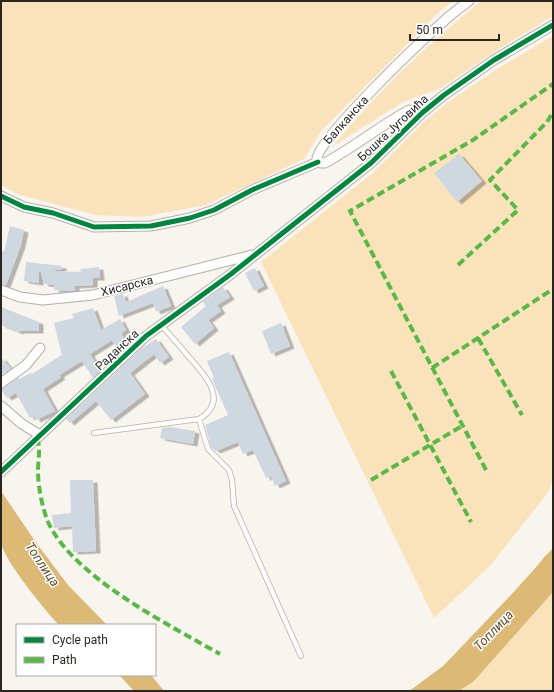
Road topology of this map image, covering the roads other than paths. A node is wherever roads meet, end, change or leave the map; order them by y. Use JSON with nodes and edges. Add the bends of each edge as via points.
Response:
{"nodes":[{"id":1,"x":469,"y":1,"type":"edge"},
{"id":2,"x":553,"y":25,"type":"edge"},
{"id":3,"x":422,"y":113,"type":"junction"},
{"id":4,"x":318,"y":162,"type":"junction"},
{"id":5,"x":1,"y":196,"type":"edge"},
{"id":6,"x":253,"y":255,"type":"junction"},
{"id":7,"x":1,"y":290,"type":"edge"},
{"id":8,"x":161,"y":325,"type":"junction"},
{"id":9,"x":40,"y":348,"type":"dead end"},
{"id":10,"x":1,"y":382,"type":"edge"},
{"id":11,"x":1,"y":406,"type":"edge"},
{"id":12,"x":199,"y":419,"type":"junction"},
{"id":13,"x":94,"y":433,"type":"dead end"},
{"id":14,"x":40,"y":435,"type":"junction"},
{"id":15,"x":2,"y":470,"type":"edge"},
{"id":16,"x":301,"y":656,"type":"dead end"}],
"edges":[{"from":1,"to":4,"type":"street","name":"Балканска","via":[[416,46],[359,104],[322,146],[317,156]]},
{"from":2,"to":3,"type":"street","name":"Бошка Југовића","via":[[494,60]]},
{"from":3,"to":4,"type":"street","name":"Балканска","via":[[409,110],[349,150],[325,163]]},
{"from":3,"to":6,"type":"street","name":"Бошка Југовића","via":[[371,163]]},
{"from":4,"to":5,"type":"street","via":[[252,190],[214,210],[152,226],[94,227],[53,213],[24,207]]},
{"from":6,"to":7,"type":"street","name":"Хисарска","via":[[123,288],[69,298],[20,298]]},
{"from":6,"to":8,"type":"street","name":"Раданска"},
{"from":8,"to":12,"type":"lane","via":[[203,373],[210,385],[214,397],[213,405]]},
{"from":8,"to":14,"type":"street","name":"Раданска"},
{"from":9,"to":10,"type":"street","via":[[26,365]]},
{"from":11,"to":14,"type":"street"},
{"from":12,"to":13,"type":"lane"},
{"from":12,"to":16,"type":"lane","via":[[208,449],[229,470],[234,506]]},
{"from":14,"to":15,"type":"street","name":"Раданска"}]}
